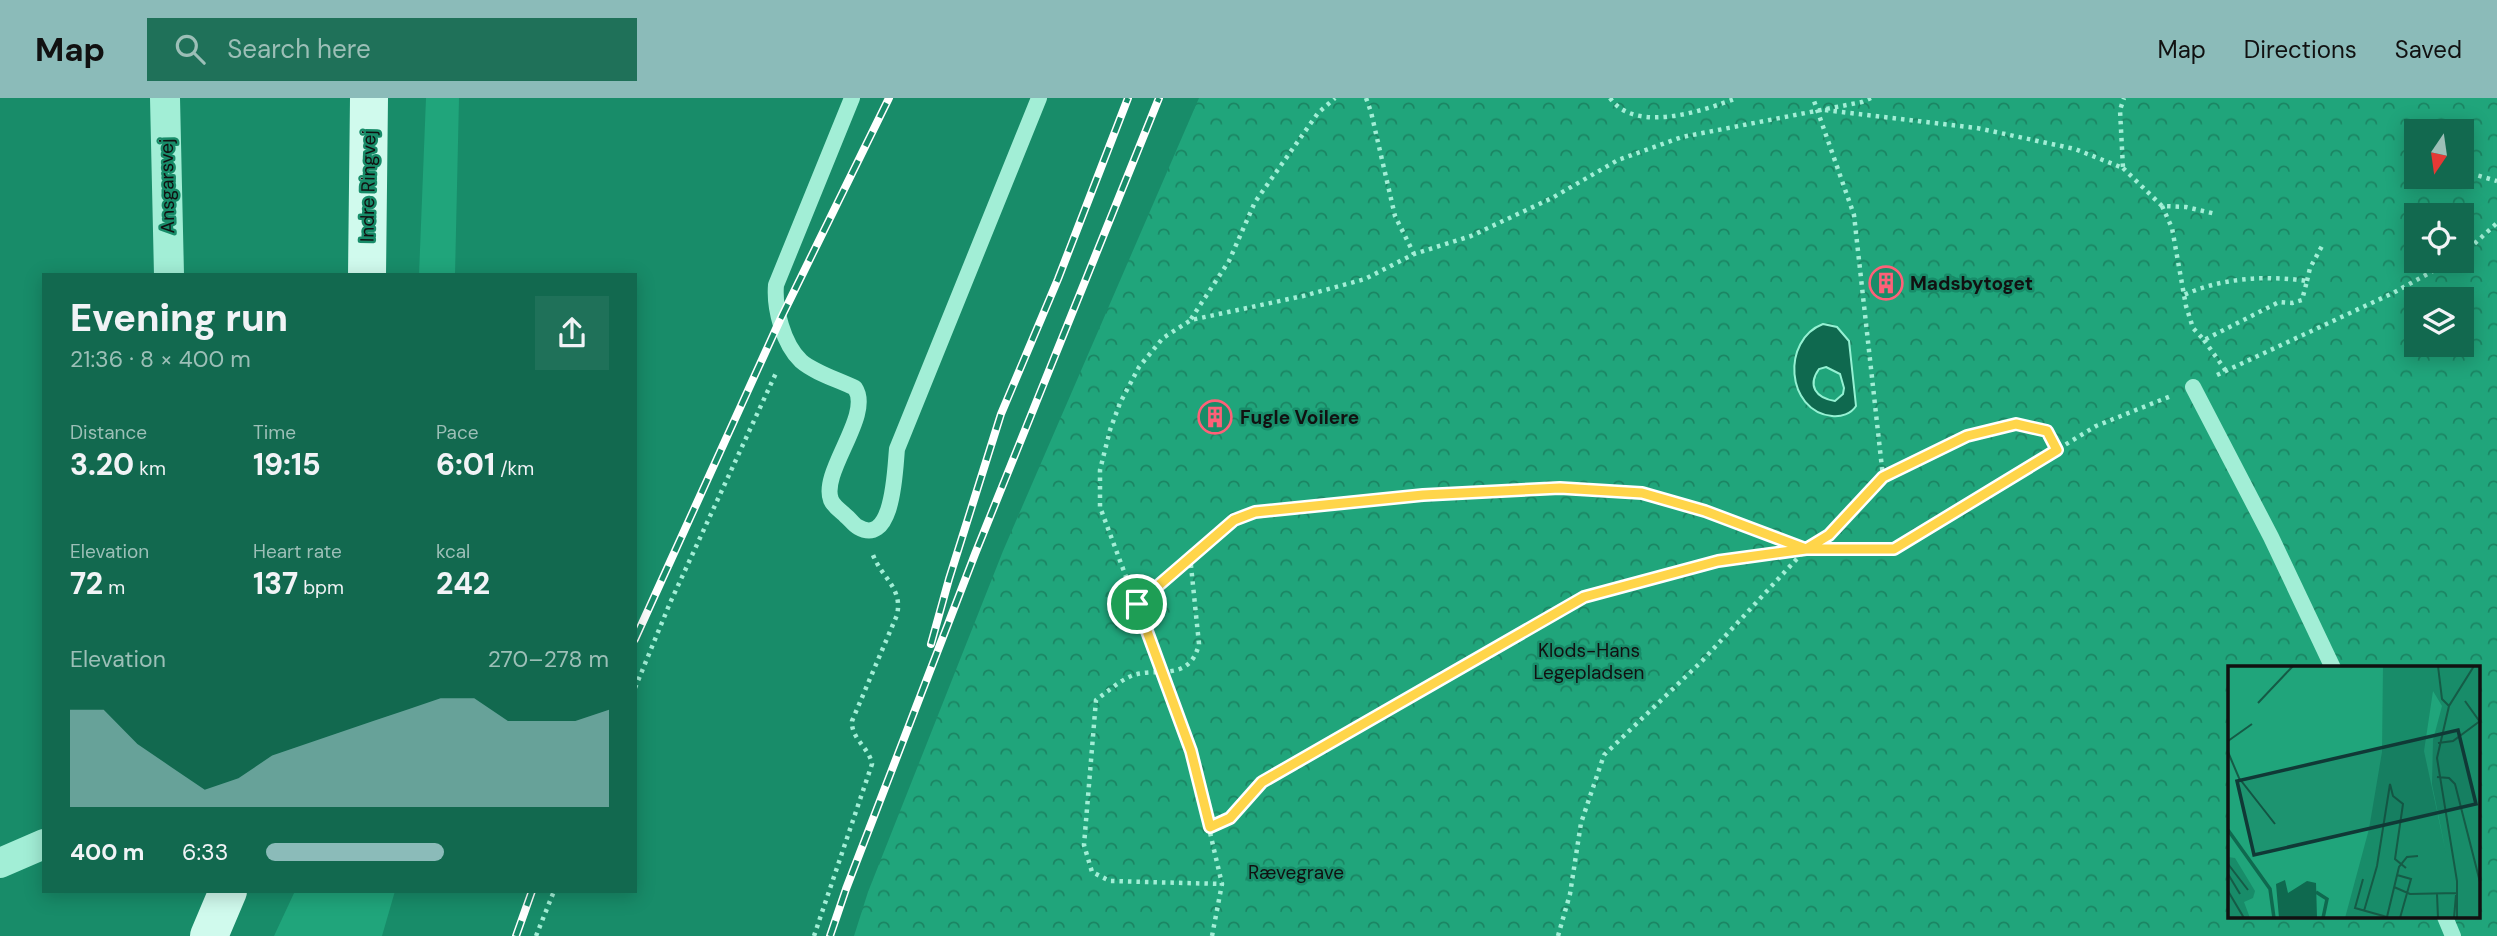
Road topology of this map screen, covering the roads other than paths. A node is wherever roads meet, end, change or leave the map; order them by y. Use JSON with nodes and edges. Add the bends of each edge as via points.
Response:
{"nodes":[{"id":1,"x":165,"y":98,"type":"edge"},
{"id":2,"x":369,"y":98,"type":"edge"},
{"id":3,"x":852,"y":98,"type":"edge"},
{"id":4,"x":1039,"y":98,"type":"edge"},
{"id":5,"x":169,"y":273,"type":"edge"},
{"id":6,"x":367,"y":273,"type":"edge"},
{"id":7,"x":2193,"y":387,"type":"road end"},
{"id":8,"x":2332,"y":666,"type":"edge"},
{"id":9,"x":42,"y":845,"type":"edge"},
{"id":10,"x":0,"y":863,"type":"edge"},
{"id":11,"x":227,"y":893,"type":"edge"},
{"id":12,"x":2445,"y":918,"type":"edge"},
{"id":13,"x":209,"y":936,"type":"edge"},
{"id":14,"x":2453,"y":936,"type":"edge"}],
"edges":[{"from":1,"to":5,"type":"street","name":"Ansgarsvej"},
{"from":2,"to":6,"type":"street","name":"Indre Ringvej"},
{"from":3,"to":4,"type":"lane","via":[[776,285],[775,299],[792,350],[809,366],[859,394],[859,409],[830,497],[858,527],[869,530],[886,519],[897,449]]},
{"from":7,"to":8,"type":"lane"},
{"from":9,"to":10,"type":"street"},
{"from":11,"to":13,"type":"street"},
{"from":12,"to":14,"type":"lane"}]}
